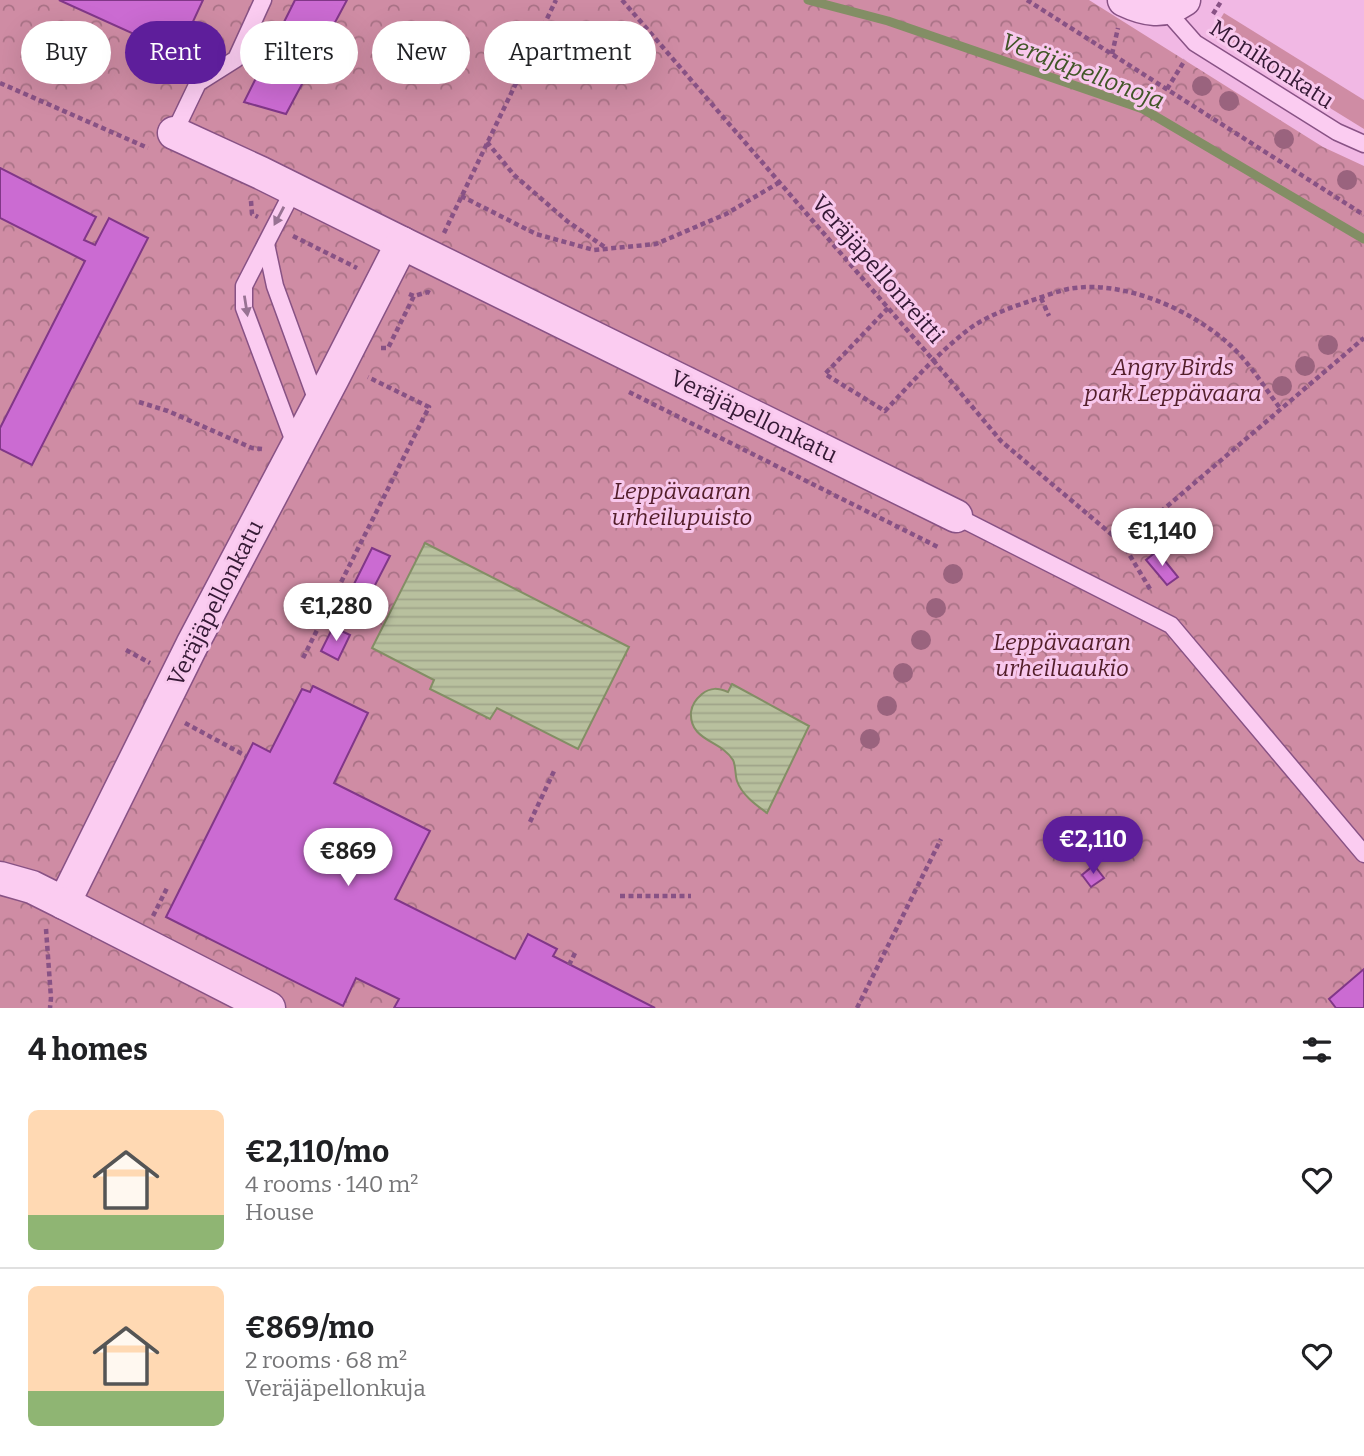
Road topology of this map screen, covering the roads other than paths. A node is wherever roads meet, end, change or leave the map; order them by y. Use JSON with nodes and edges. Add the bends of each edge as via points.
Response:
{"nodes":[{"id":1,"x":263,"y":0,"type":"edge"},
{"id":2,"x":1124,"y":0,"type":"edge"},
{"id":3,"x":1174,"y":5,"type":"edge"},
{"id":4,"x":164,"y":142,"type":"joint"},
{"id":5,"x":1364,"y":144,"type":"edge"},
{"id":6,"x":294,"y":189,"type":"junction"},
{"id":7,"x":402,"y":243,"type":"junction"},
{"id":8,"x":266,"y":244,"type":"junction"},
{"id":9,"x":318,"y":405,"type":"junction"},
{"id":10,"x":292,"y":454,"type":"junction"},
{"id":11,"x":956,"y":516,"type":"joint"},
{"id":12,"x":1364,"y":854,"type":"edge"},
{"id":13,"x":0,"y":878,"type":"edge"},
{"id":14,"x":55,"y":911,"type":"junction"},
{"id":15,"x":269,"y":1008,"type":"edge"}],
"edges":[{"from":1,"to":4,"type":"lane","via":[[236,59],[198,83]]},
{"from":2,"to":3,"type":"street","via":[[1152,10]]},
{"from":3,"to":5,"type":"lane","name":"Monikonkatu","via":[[1195,43],[1337,132]]},
{"from":4,"to":6,"type":"street","name":"Veräjäpellonkatu"},
{"from":6,"to":7,"type":"street","name":"Veräjäpellonkatu"},
{"from":6,"to":8,"type":"lane","one_way":true},
{"from":7,"to":9,"type":"street","name":"Veräjäpellonkatu"},
{"from":7,"to":11,"type":"street","name":"Veräjäpellonkatu"},
{"from":8,"to":9,"type":"lane","via":[[275,286]]},
{"from":8,"to":10,"type":"lane","one_way":true,"via":[[244,286],[244,309]]},
{"from":9,"to":10,"type":"street","name":"Veräjäpellonkatu"},
{"from":10,"to":14,"type":"street","name":"Veräjäpellonkatu"},
{"from":11,"to":12,"type":"lane","via":[[1171,625]]},
{"from":13,"to":14,"type":"street","via":[[32,887]]},
{"from":14,"to":15,"type":"street"}]}
